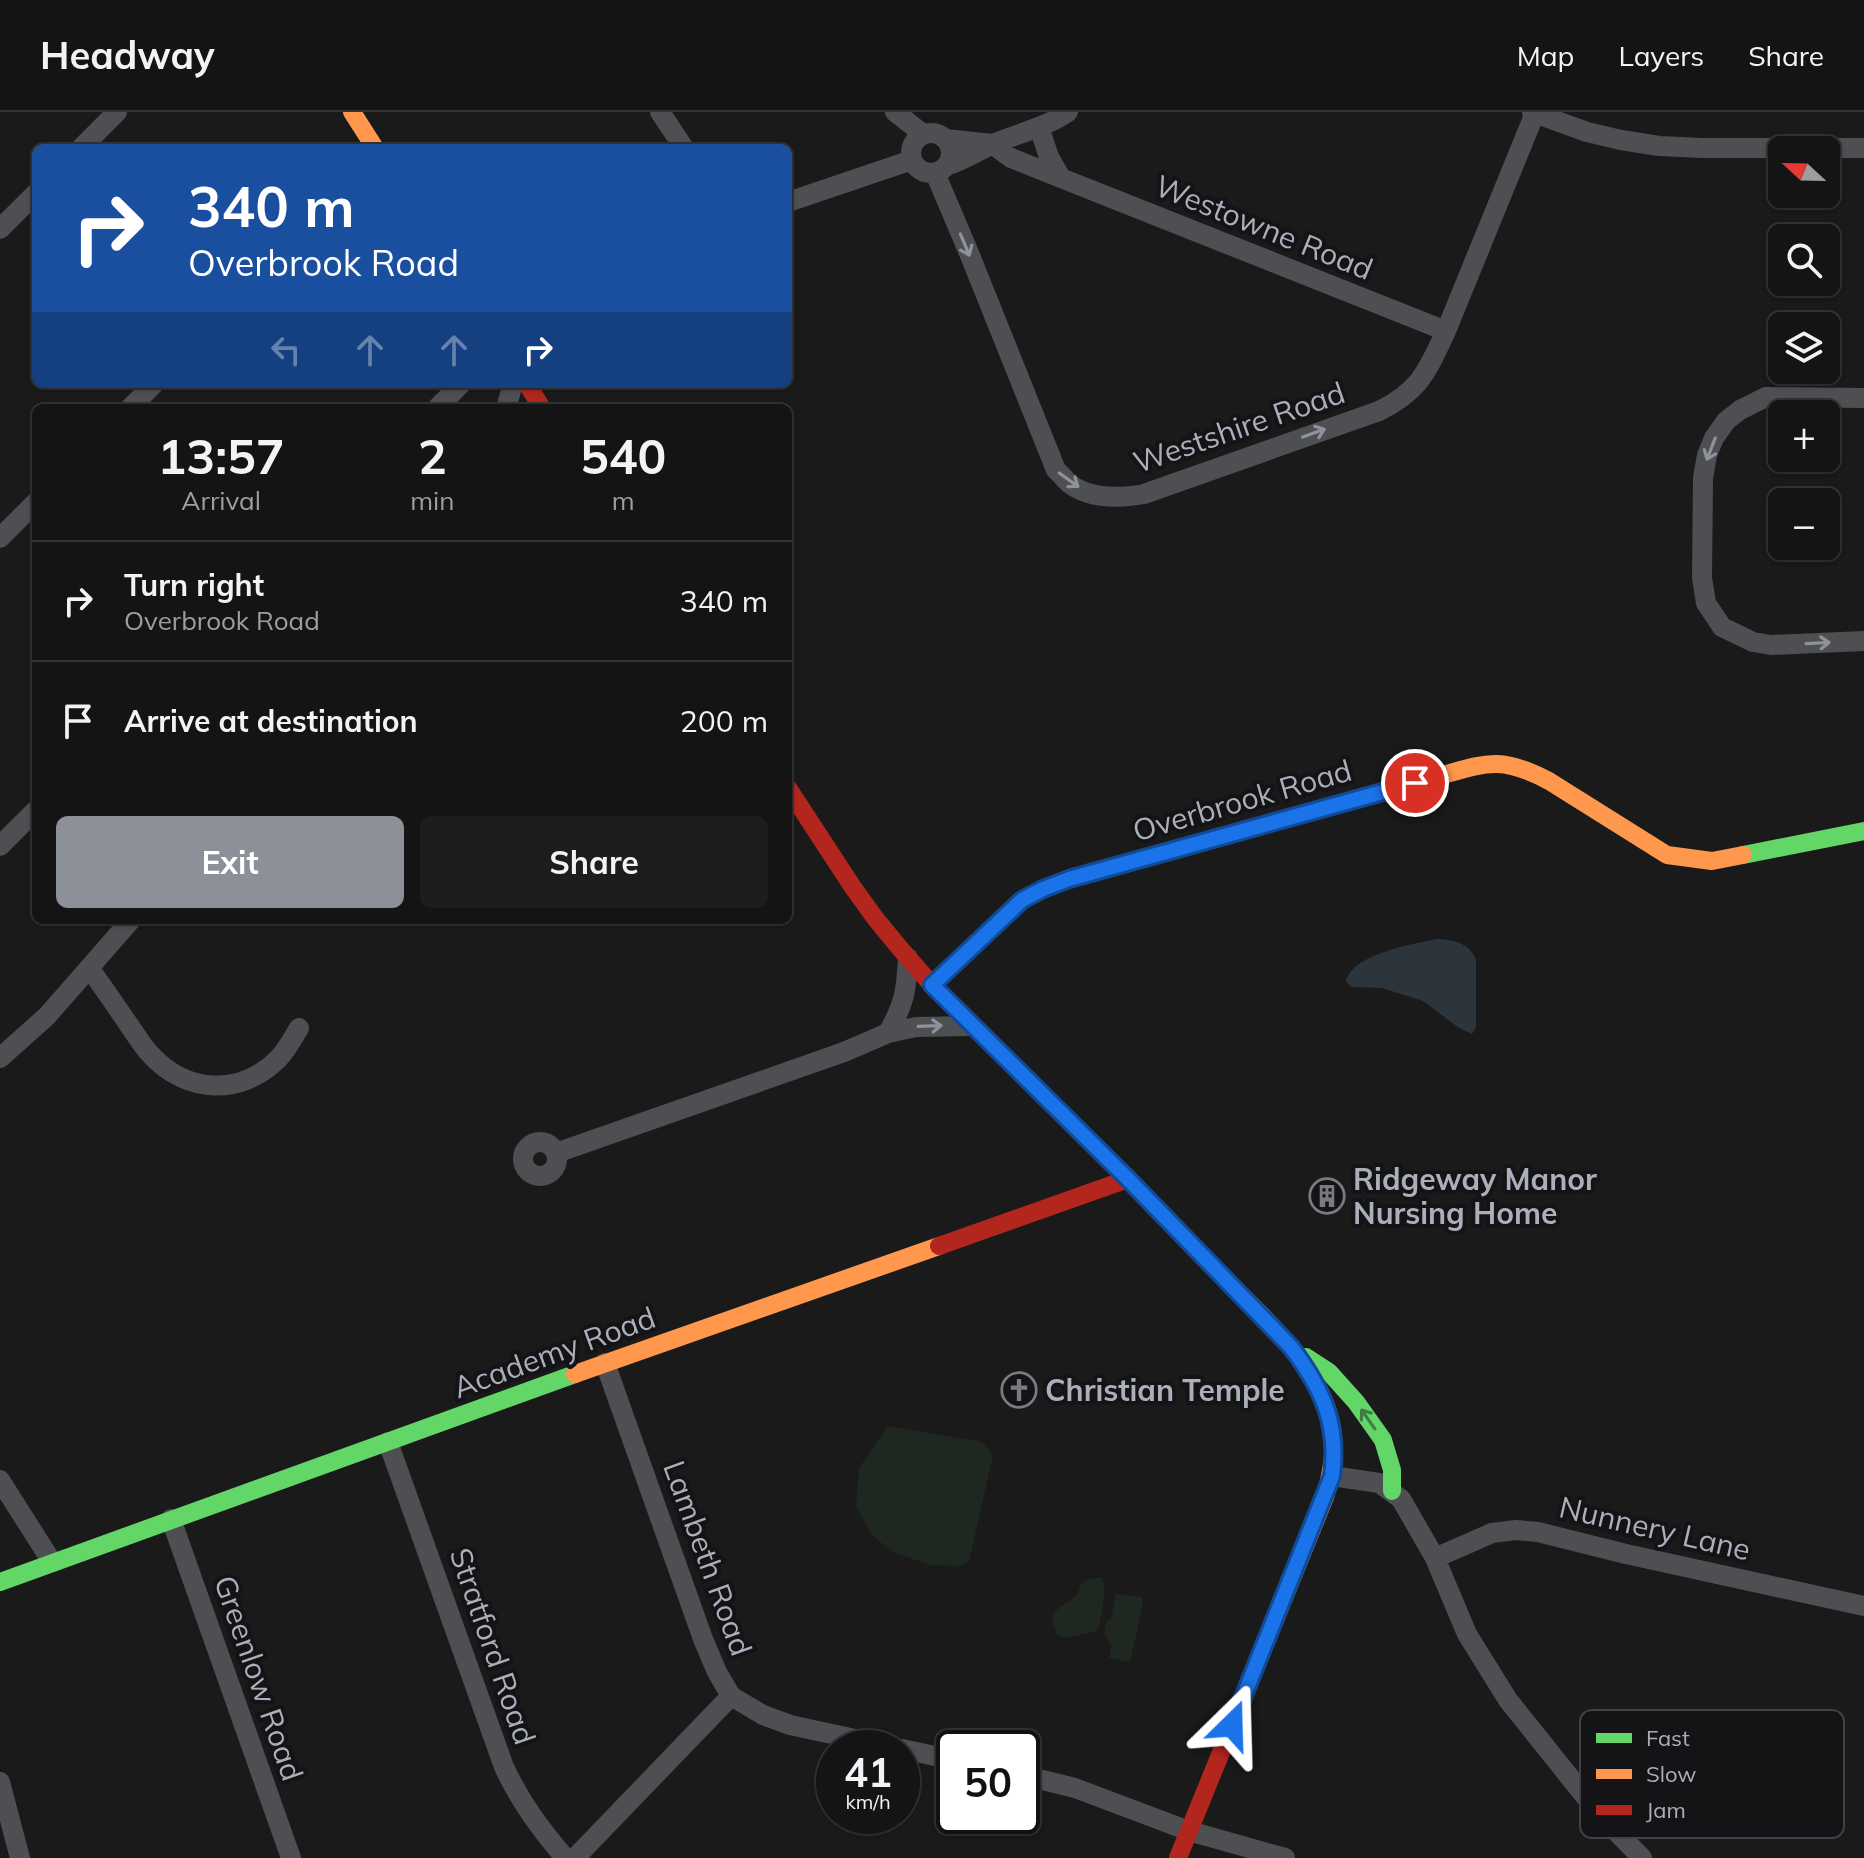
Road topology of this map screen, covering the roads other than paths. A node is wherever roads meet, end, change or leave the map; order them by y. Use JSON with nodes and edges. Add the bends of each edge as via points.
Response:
{"nodes":[{"id":1,"x":117,"y":112,"type":"edge"},
{"id":2,"x":352,"y":112,"type":"edge"},
{"id":3,"x":660,"y":112,"type":"edge"},
{"id":4,"x":895,"y":112,"type":"edge"},
{"id":5,"x":1068,"y":112,"type":"edge"},
{"id":6,"x":1533,"y":113,"type":"edge"},
{"id":7,"x":1039,"y":127,"type":"junction"},
{"id":8,"x":923,"y":134,"type":"junction"},
{"id":9,"x":946,"y":139,"type":"junction"},
{"id":10,"x":85,"y":144,"type":"edge"},
{"id":11,"x":372,"y":144,"type":"edge"},
{"id":12,"x":681,"y":144,"type":"edge"},
{"id":13,"x":992,"y":144,"type":"junction"},
{"id":14,"x":1864,"y":148,"type":"edge"},
{"id":15,"x":912,"y":160,"type":"junction"},
{"id":16,"x":941,"y":169,"type":"junction"},
{"id":17,"x":1061,"y":178,"type":"junction"},
{"id":18,"x":32,"y":197,"type":"edge"},
{"id":19,"x":792,"y":201,"type":"edge"},
{"id":20,"x":0,"y":229,"type":"edge"},
{"id":21,"x":1446,"y":331,"type":"junction"},
{"id":22,"x":150,"y":388,"type":"edge"},
{"id":23,"x":457,"y":388,"type":"edge"},
{"id":24,"x":1864,"y":398,"type":"edge"},
{"id":25,"x":134,"y":404,"type":"edge"},
{"id":26,"x":441,"y":404,"type":"edge"},
{"id":27,"x":32,"y":506,"type":"edge"},
{"id":28,"x":0,"y":538,"type":"edge"},
{"id":29,"x":1864,"y":641,"type":"edge"},
{"id":30,"x":792,"y":794,"type":"edge"},
{"id":31,"x":32,"y":814,"type":"edge"},
{"id":32,"x":1864,"y":831,"type":"edge"},
{"id":33,"x":0,"y":846,"type":"edge"},
{"id":34,"x":128,"y":924,"type":"edge"},
{"id":35,"x":908,"y":958,"type":"junction"},
{"id":36,"x":90,"y":969,"type":"junction"},
{"id":37,"x":932,"y":985,"type":"junction"},
{"id":38,"x":973,"y":1026,"type":"junction"},
{"id":39,"x":299,"y":1028,"type":"dead end"},
{"id":40,"x":888,"y":1033,"type":"junction"},
{"id":41,"x":0,"y":1058,"type":"edge"},
{"id":42,"x":556,"y":1153,"type":"dead end"},
{"id":43,"x":1128,"y":1179,"type":"junction"},
{"id":44,"x":1291,"y":1347,"type":"junction"},
{"id":45,"x":605,"y":1363,"type":"junction"},
{"id":46,"x":388,"y":1442,"type":"junction"},
{"id":47,"x":1332,"y":1476,"type":"junction"},
{"id":48,"x":0,"y":1480,"type":"edge"},
{"id":49,"x":1392,"y":1491,"type":"junction"},
{"id":50,"x":171,"y":1519,"type":"junction"},
{"id":51,"x":1435,"y":1558,"type":"junction"},
{"id":52,"x":52,"y":1562,"type":"junction"},
{"id":53,"x":0,"y":1582,"type":"edge"},
{"id":54,"x":1864,"y":1606,"type":"edge"},
{"id":55,"x":731,"y":1696,"type":"junction"},
{"id":56,"x":816,"y":1730,"type":"edge"},
{"id":57,"x":1040,"y":1779,"type":"edge"},
{"id":58,"x":0,"y":1782,"type":"edge"},
{"id":59,"x":1580,"y":1790,"type":"edge"},
{"id":60,"x":1189,"y":1831,"type":"junction"},
{"id":61,"x":1622,"y":1838,"type":"edge"},
{"id":62,"x":20,"y":1858,"type":"edge"},
{"id":63,"x":291,"y":1858,"type":"edge"},
{"id":64,"x":565,"y":1858,"type":"edge"},
{"id":65,"x":575,"y":1858,"type":"edge"},
{"id":66,"x":1178,"y":1858,"type":"edge"},
{"id":67,"x":1285,"y":1858,"type":"edge"},
{"id":68,"x":1642,"y":1858,"type":"edge"}],
"edges":[{"from":1,"to":10,"type":"street"},
{"from":2,"to":11,"type":"main road"},
{"from":3,"to":12,"type":"street"},
{"from":4,"to":8,"type":"street"},
{"from":5,"to":7,"type":"street"},
{"from":6,"to":14,"type":"street","via":[[1587,132],[1659,146]]},
{"from":6,"to":21,"type":"street","name":"Westshire Road"},
{"from":7,"to":13,"type":"street"},
{"from":7,"to":17,"type":"street"},
{"from":8,"to":9,"type":"street"},
{"from":8,"to":15,"type":"street","via":[[912,147]]},
{"from":9,"to":13,"type":"street"},
{"from":9,"to":16,"type":"street","via":[[952,151]]},
{"from":13,"to":16,"type":"street"},
{"from":13,"to":17,"type":"street","name":"Westowne Road","via":[[1011,158]]},
{"from":15,"to":16,"type":"street","via":[[927,173]]},
{"from":15,"to":19,"type":"street"},
{"from":16,"to":21,"type":"street","name":"Westshire Road","one_way":true,"via":[[1056,470],[1071,485],[1108,498],[1144,494],[1379,411],[1416,386]]},
{"from":17,"to":21,"type":"street","name":"Westowne Road"},
{"from":18,"to":20,"type":"street"},
{"from":22,"to":25,"type":"street"},
{"from":23,"to":26,"type":"street"},
{"from":24,"to":29,"type":"street","one_way":true,"via":[[1766,397],[1726,421],[1707,455],[1703,478],[1702,578],[1706,603],[1722,627],[1753,642]]},
{"from":27,"to":28,"type":"street"},
{"from":30,"to":35,"type":"main road","via":[[876,920]]},
{"from":31,"to":33,"type":"street"},
{"from":32,"to":37,"type":"main road","name":"Overbrook Road","via":[[1712,861],[1688,859],[1667,855],[1530,771],[1495,763],[1043,889],[1002,917]]},
{"from":34,"to":36,"type":"street"},
{"from":35,"to":37,"type":"main road"},
{"from":35,"to":40,"type":"street","via":[[906,993]]},
{"from":36,"to":39,"type":"street","via":[[150,1055],[202,1085],[243,1083],[261,1074]]},
{"from":36,"to":41,"type":"street"},
{"from":37,"to":38,"type":"main road"},
{"from":40,"to":38,"type":"street","one_way":true},
{"from":38,"to":43,"type":"main road"},
{"from":40,"to":42,"type":"street"},
{"from":43,"to":44,"type":"main road"},
{"from":43,"to":45,"type":"main road","name":"Academy Road"},
{"from":44,"to":47,"type":"main road","via":[[1309,1371],[1329,1416],[1335,1455]]},
{"from":49,"to":44,"type":"main road","one_way":true,"via":[[1383,1440],[1329,1372]]},
{"from":45,"to":46,"type":"main road","name":"Academy Road"},
{"from":45,"to":55,"type":"street","name":"Lambeth Road","via":[[703,1639]]},
{"from":46,"to":50,"type":"main road","name":"Academy Road"},
{"from":46,"to":64,"type":"street","name":"Stratford Road","via":[[504,1767],[519,1799]]},
{"from":47,"to":49,"type":"street","via":[[1379,1483]]},
{"from":47,"to":60,"type":"main road"},
{"from":48,"to":52,"type":"street"},
{"from":49,"to":51,"type":"street"},
{"from":50,"to":52,"type":"main road","name":"Academy Road"},
{"from":50,"to":63,"type":"street","name":"Greenlow Road"},
{"from":51,"to":54,"type":"street","name":"Nunnery Lane","via":[[1492,1533],[1538,1532]]},
{"from":51,"to":59,"type":"street","via":[[1467,1634],[1508,1700]]},
{"from":52,"to":53,"type":"main road","name":"Academy Road"},
{"from":55,"to":56,"type":"street","name":"Lambeth Road","via":[[763,1715]]},
{"from":55,"to":65,"type":"street"},
{"from":57,"to":60,"type":"street"},
{"from":58,"to":62,"type":"street"},
{"from":60,"to":66,"type":"main road"},
{"from":60,"to":67,"type":"street"},
{"from":61,"to":68,"type":"street"}]}
